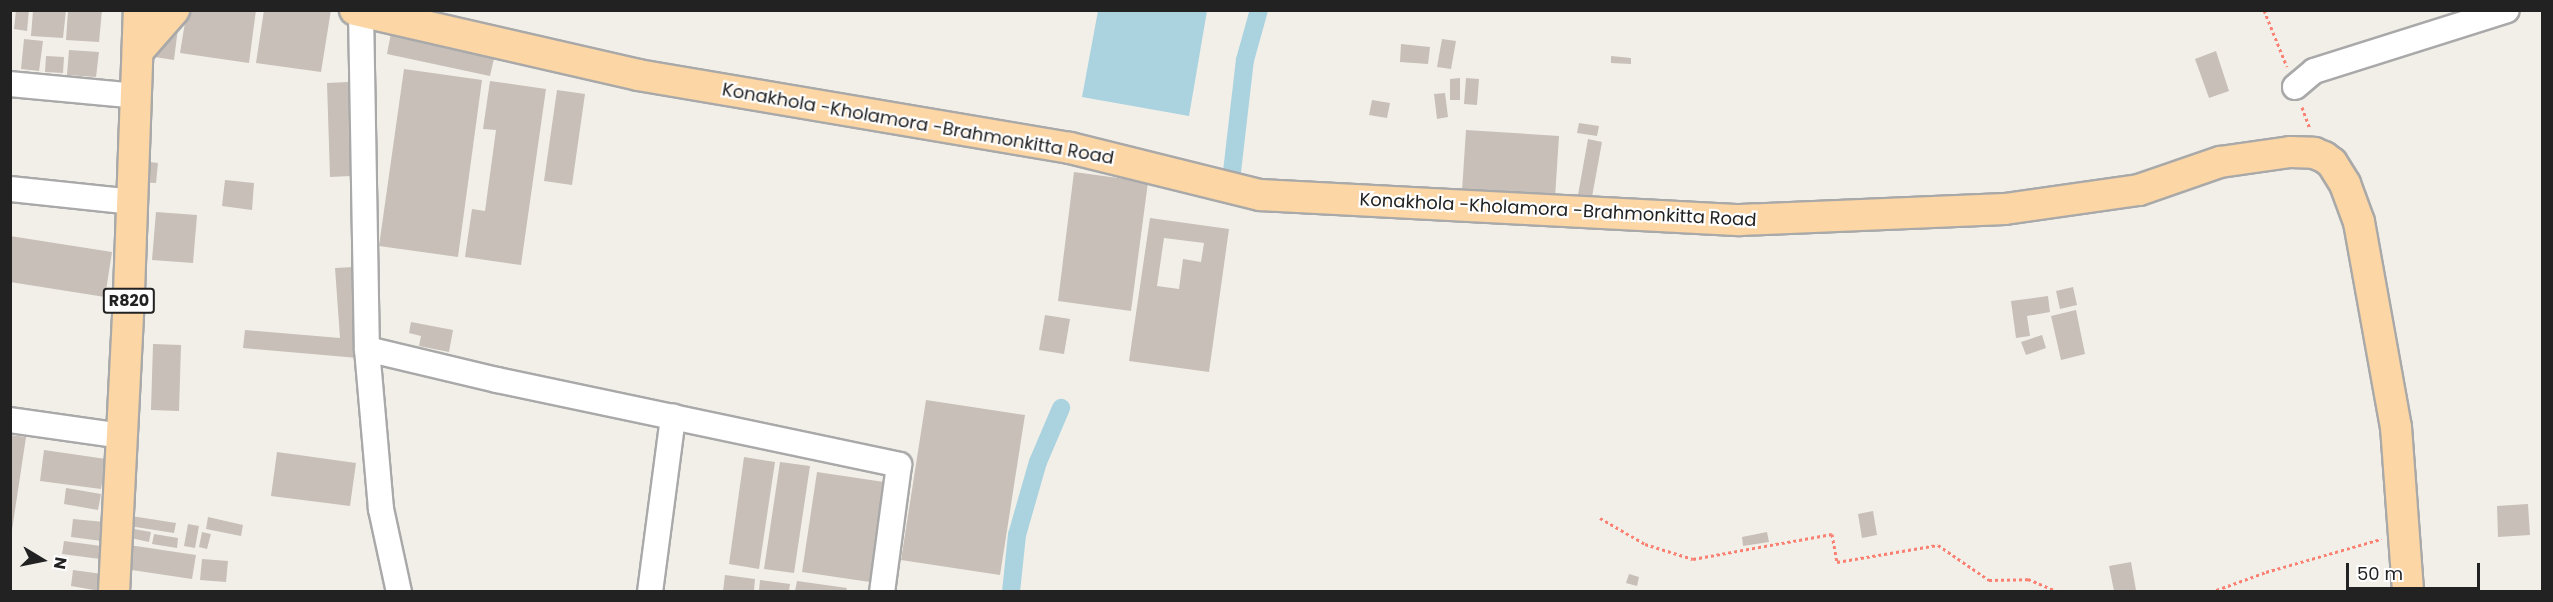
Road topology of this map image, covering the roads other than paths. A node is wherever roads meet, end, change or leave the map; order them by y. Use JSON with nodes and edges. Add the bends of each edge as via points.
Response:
{"nodes":[{"id":1,"x":139,"y":10,"type":"edge"},
{"id":2,"x":174,"y":10,"type":"edge"},
{"id":3,"x":2507,"y":10,"type":"edge"},
{"id":4,"x":358,"y":11,"type":"edge"},
{"id":5,"x":138,"y":51,"type":"junction"},
{"id":6,"x":10,"y":84,"type":"edge"},
{"id":7,"x":2295,"y":87,"type":"dead end"},
{"id":8,"x":137,"y":96,"type":"junction"},
{"id":9,"x":10,"y":189,"type":"edge"},
{"id":10,"x":133,"y":202,"type":"junction"},
{"id":11,"x":367,"y":349,"type":"junction"},
{"id":12,"x":673,"y":417,"type":"junction"},
{"id":13,"x":10,"y":420,"type":"edge"},
{"id":14,"x":122,"y":436,"type":"junction"},
{"id":15,"x":114,"y":591,"type":"edge"},
{"id":16,"x":399,"y":591,"type":"edge"},
{"id":17,"x":650,"y":591,"type":"edge"},
{"id":18,"x":882,"y":591,"type":"edge"},
{"id":19,"x":2408,"y":591,"type":"edge"}],
"edges":[{"from":1,"to":5,"type":"main road","number":"R820"},
{"from":2,"to":5,"type":"main road"},
{"from":3,"to":7,"type":"street","via":[[2314,70]]},
{"from":4,"to":11,"type":"street"},
{"from":4,"to":19,"type":"main road","name":"Konakhola -Kholamora -Brahmonkitta Road","via":[[638,75],[1070,147],[1260,195],[1752,220],[2004,209],[2139,190],[2220,162],[2290,152],[2314,153],[2332,164],[2345,184],[2359,222],[2396,427]]},
{"from":5,"to":8,"type":"main road","number":"R820"},
{"from":6,"to":8,"type":"street"},
{"from":8,"to":10,"type":"main road","number":"R820"},
{"from":9,"to":10,"type":"street"},
{"from":10,"to":14,"type":"main road","number":"R820"},
{"from":11,"to":12,"type":"street"},
{"from":11,"to":16,"type":"street","via":[[381,508]]},
{"from":12,"to":17,"type":"street"},
{"from":12,"to":18,"type":"street","via":[[898,465]]},
{"from":13,"to":14,"type":"street"},
{"from":14,"to":15,"type":"main road","number":"R820"}]}
